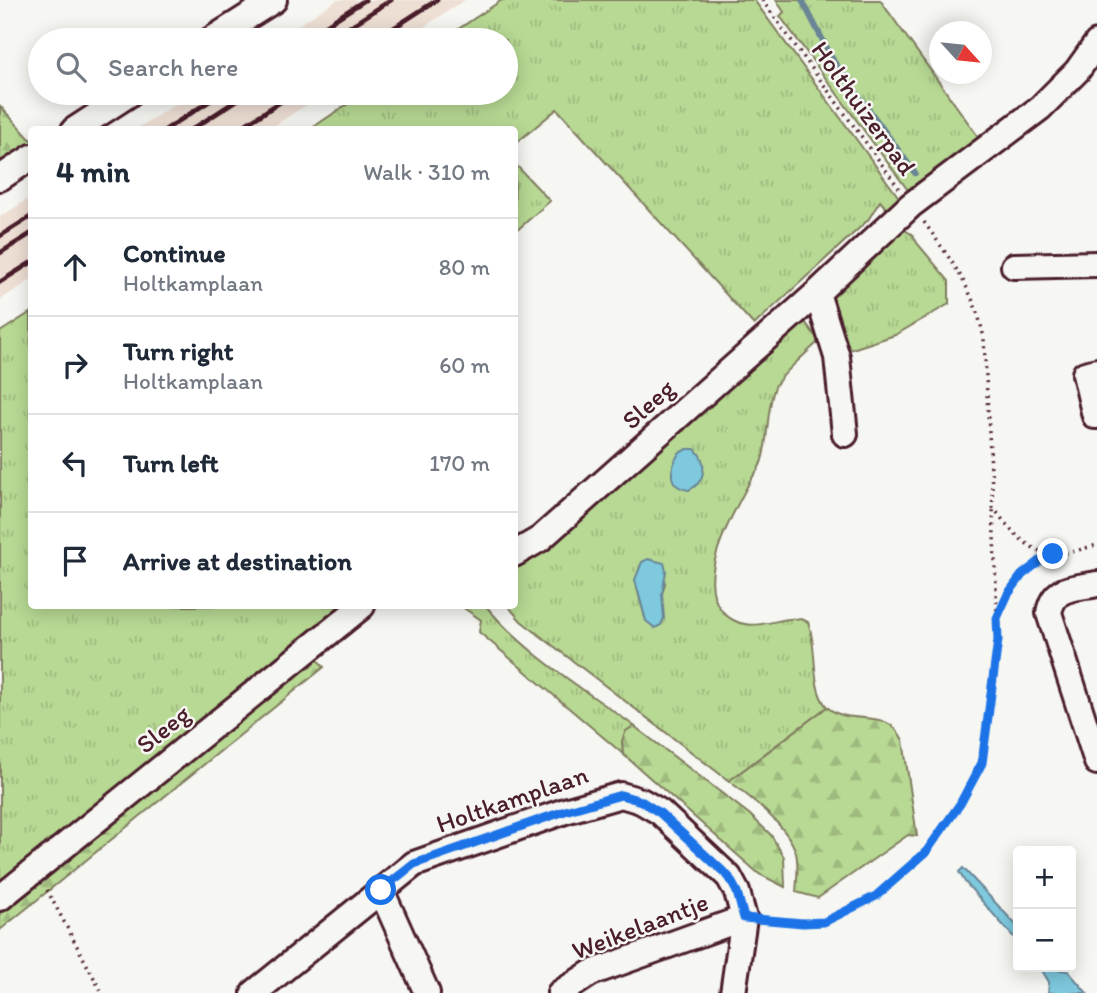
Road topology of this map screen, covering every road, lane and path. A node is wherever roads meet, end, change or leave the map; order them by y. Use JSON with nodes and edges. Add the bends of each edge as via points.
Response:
{"nodes":[{"id":1,"x":274,"y":0,"type":"edge"},
{"id":2,"x":762,"y":0,"type":"edge"},
{"id":3,"x":230,"y":28,"type":"edge"},
{"id":4,"x":1097,"y":43,"type":"edge"},
{"id":5,"x":113,"y":105,"type":"edge"},
{"id":6,"x":80,"y":126,"type":"edge"},
{"id":7,"x":28,"y":160,"type":"edge"},
{"id":8,"x":0,"y":178,"type":"edge"},
{"id":9,"x":911,"y":205,"type":"junction"},
{"id":10,"x":1097,"y":264,"type":"edge"},
{"id":11,"x":1014,"y":266,"type":"dead end"},
{"id":12,"x":817,"y":293,"type":"junction"},
{"id":13,"x":1097,"y":371,"type":"edge"},
{"id":14,"x":1097,"y":416,"type":"edge"},
{"id":15,"x":845,"y":434,"type":"dead end"},
{"id":16,"x":993,"y":507,"type":"junction"},
{"id":17,"x":1097,"y":545,"type":"edge"},
{"id":18,"x":518,"y":552,"type":"edge"},
{"id":19,"x":1053,"y":554,"type":"junction"},
{"id":20,"x":1097,"y":584,"type":"edge"},
{"id":21,"x":358,"y":609,"type":"edge"},
{"id":22,"x":997,"y":618,"type":"junction"},
{"id":23,"x":1097,"y":762,"type":"edge"},
{"id":24,"x":36,"y":869,"type":"junction"},
{"id":25,"x":381,"y":890,"type":"junction"},
{"id":26,"x":0,"y":898,"type":"edge"},
{"id":27,"x":744,"y":918,"type":"junction"},
{"id":28,"x":102,"y":993,"type":"edge"},
{"id":29,"x":254,"y":993,"type":"edge"},
{"id":30,"x":427,"y":993,"type":"edge"},
{"id":31,"x":559,"y":993,"type":"edge"},
{"id":32,"x":733,"y":993,"type":"edge"}],
"edges":[{"from":1,"to":3,"type":"street"},
{"from":2,"to":9,"type":"path","name":"Holthuizerpad"},
{"from":4,"to":9,"type":"street","name":"Sleeg","via":[[1040,108]]},
{"from":5,"to":6,"type":"street"},
{"from":7,"to":8,"type":"street"},
{"from":9,"to":12,"type":"street","name":"Sleeg"},
{"from":9,"to":16,"type":"path","name":"Holthuizerpad","via":[[968,286],[981,320]]},
{"from":10,"to":11,"type":"street"},
{"from":12,"to":15,"type":"street","via":[[837,357]]},
{"from":12,"to":18,"type":"street","name":"Sleeg","via":[[540,539]]},
{"from":13,"to":14,"type":"street","via":[[1085,374]]},
{"from":16,"to":19,"type":"path","via":[[1020,538]]},
{"from":16,"to":22,"type":"path","name":"Holthuizerpad"},
{"from":17,"to":19,"type":"path"},
{"from":19,"to":22,"type":"path","via":[[1022,575]]},
{"from":20,"to":23,"type":"street","via":[[1059,592],[1051,600],[1049,613]]},
{"from":21,"to":24,"type":"street","name":"Sleeg"},
{"from":22,"to":27,"type":"path","name":"Holthuizerpad","via":[[982,763],[926,852],[876,896],[824,922]]},
{"from":24,"to":26,"type":"street","name":"Sleeg"},
{"from":24,"to":28,"type":"path"},
{"from":25,"to":27,"type":"street","name":"Holtkamplaan","via":[[414,864],[621,795],[660,813],[729,877]]},
{"from":25,"to":29,"type":"street","name":"Holtkamplaan"},
{"from":25,"to":30,"type":"street"},
{"from":27,"to":31,"type":"street","name":"Weikelaantje","via":[[591,973]]},
{"from":27,"to":32,"type":"street","name":"Holtkamplaan"}]}
